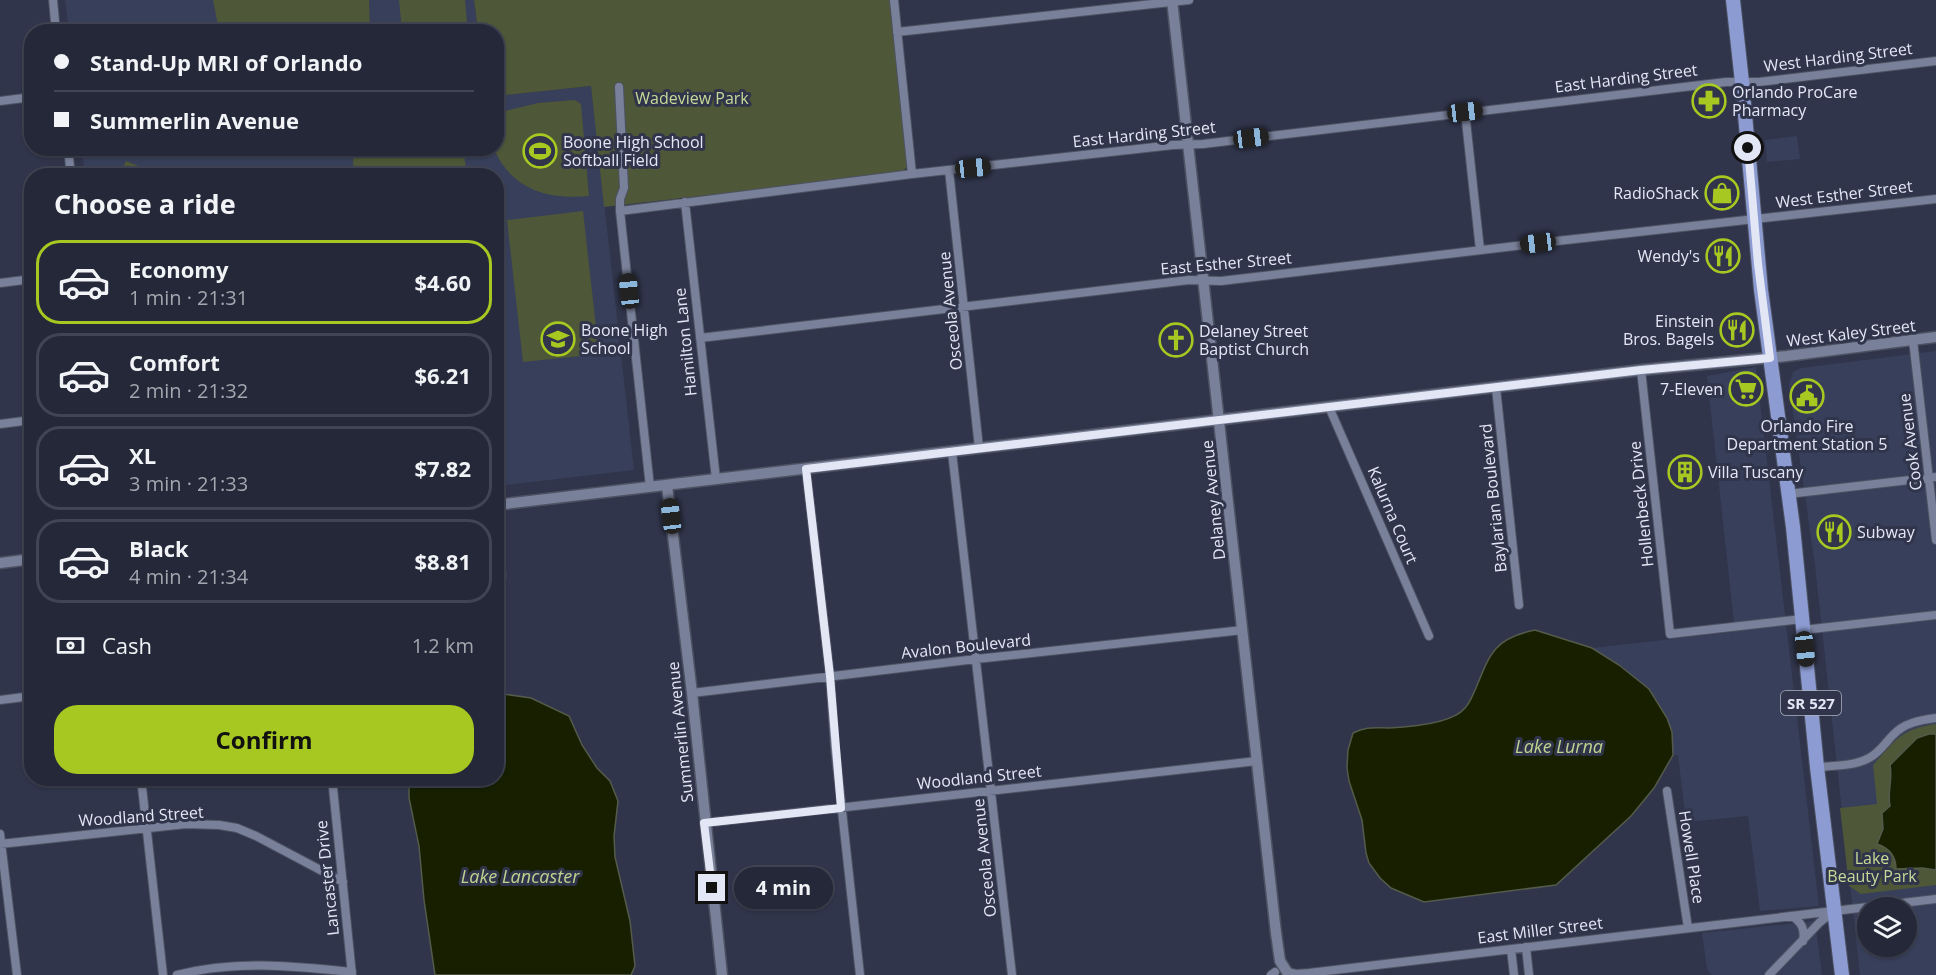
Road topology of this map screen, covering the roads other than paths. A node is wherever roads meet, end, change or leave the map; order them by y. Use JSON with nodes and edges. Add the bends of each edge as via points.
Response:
{"nodes":[{"id":1,"x":53,"y":0,"type":"edge"},
{"id":2,"x":894,"y":0,"type":"edge"},
{"id":3,"x":1189,"y":0,"type":"edge"},
{"id":4,"x":1732,"y":0,"type":"edge"},
{"id":5,"x":1172,"y":1,"type":"edge"},
{"id":6,"x":55,"y":24,"type":"edge"},
{"id":7,"x":897,"y":32,"type":"junction"},
{"id":8,"x":1936,"y":61,"type":"edge"},
{"id":9,"x":1742,"y":82,"type":"junction"},
{"id":10,"x":619,"y":87,"type":"dead end"},
{"id":11,"x":24,"y":99,"type":"edge"},
{"id":12,"x":0,"y":101,"type":"edge"},
{"id":13,"x":1465,"y":112,"type":"junction"},
{"id":14,"x":1188,"y":144,"type":"junction"},
{"id":15,"x":949,"y":170,"type":"junction"},
{"id":16,"x":912,"y":174,"type":"junction"},
{"id":17,"x":1936,"y":199,"type":"edge"},
{"id":18,"x":685,"y":202,"type":"junction"},
{"id":19,"x":620,"y":211,"type":"junction"},
{"id":20,"x":1755,"y":219,"type":"junction"},
{"id":21,"x":1480,"y":250,"type":"junction"},
{"id":22,"x":24,"y":280,"type":"edge"},
{"id":23,"x":1203,"y":280,"type":"junction"},
{"id":24,"x":0,"y":283,"type":"edge"},
{"id":25,"x":964,"y":307,"type":"junction"},
{"id":26,"x":1936,"y":337,"type":"edge"},
{"id":27,"x":700,"y":338,"type":"junction"},
{"id":28,"x":1913,"y":340,"type":"junction"},
{"id":29,"x":1770,"y":358,"type":"junction"},
{"id":30,"x":1641,"y":370,"type":"junction"},
{"id":31,"x":1496,"y":388,"type":"junction"},
{"id":32,"x":1329,"y":407,"type":"junction"},
{"id":33,"x":1220,"y":420,"type":"junction"},
{"id":34,"x":24,"y":421,"type":"edge"},
{"id":35,"x":0,"y":424,"type":"edge"},
{"id":36,"x":980,"y":448,"type":"junction"},
{"id":37,"x":952,"y":452,"type":"junction"},
{"id":38,"x":806,"y":469,"type":"junction"},
{"id":39,"x":1933,"y":478,"type":"edge"},
{"id":40,"x":716,"y":479,"type":"junction"},
{"id":41,"x":667,"y":486,"type":"junction"},
{"id":42,"x":650,"y":488,"type":"junction"},
{"id":43,"x":1788,"y":494,"type":"junction"},
{"id":44,"x":504,"y":504,"type":"edge"},
{"id":45,"x":1936,"y":540,"type":"edge"},
{"id":46,"x":24,"y":561,"type":"edge"},
{"id":47,"x":0,"y":563,"type":"edge"},
{"id":48,"x":1519,"y":605,"type":"dead end"},
{"id":49,"x":1936,"y":615,"type":"edge"},
{"id":50,"x":1803,"y":625,"type":"junction"},
{"id":51,"x":1243,"y":630,"type":"junction"},
{"id":52,"x":1429,"y":636,"type":"dead end"},
{"id":53,"x":976,"y":659,"type":"junction"},
{"id":54,"x":830,"y":676,"type":"junction"},
{"id":55,"x":692,"y":693,"type":"junction"},
{"id":56,"x":24,"y":697,"type":"edge"},
{"id":57,"x":0,"y":700,"type":"edge"},
{"id":58,"x":1936,"y":718,"type":"edge"},
{"id":59,"x":1257,"y":761,"type":"junction"},
{"id":60,"x":1817,"y":767,"type":"junction"},
{"id":61,"x":142,"y":786,"type":"edge"},
{"id":62,"x":333,"y":786,"type":"edge"},
{"id":63,"x":991,"y":791,"type":"junction"},
{"id":64,"x":1667,"y":791,"type":"dead end"},
{"id":65,"x":841,"y":808,"type":"junction"},
{"id":66,"x":704,"y":823,"type":"junction"},
{"id":67,"x":147,"y":828,"type":"junction"},
{"id":68,"x":0,"y":834,"type":"edge"},
{"id":69,"x":1,"y":844,"type":"edge"},
{"id":70,"x":343,"y":882,"type":"junction"},
{"id":71,"x":1936,"y":899,"type":"edge"},
{"id":72,"x":1835,"y":911,"type":"junction"},
{"id":73,"x":1789,"y":917,"type":"junction"},
{"id":74,"x":1688,"y":928,"type":"junction"},
{"id":75,"x":1803,"y":941,"type":"junction"},
{"id":76,"x":1526,"y":947,"type":"junction"},
{"id":77,"x":1511,"y":949,"type":"junction"},
{"id":78,"x":1283,"y":972,"type":"edge"},
{"id":79,"x":352,"y":973,"type":"edge"},
{"id":80,"x":1308,"y":974,"type":"edge"},
{"id":81,"x":17,"y":975,"type":"edge"},
{"id":82,"x":162,"y":975,"type":"edge"},
{"id":83,"x":177,"y":975,"type":"edge"},
{"id":84,"x":722,"y":975,"type":"edge"},
{"id":85,"x":860,"y":975,"type":"edge"},
{"id":86,"x":1012,"y":975,"type":"edge"},
{"id":87,"x":1514,"y":975,"type":"edge"},
{"id":88,"x":1529,"y":975,"type":"edge"},
{"id":89,"x":1769,"y":975,"type":"edge"},
{"id":90,"x":1842,"y":975,"type":"edge"}],
"edges":[{"from":1,"to":6,"type":"street"},
{"from":2,"to":7,"type":"street"},
{"from":3,"to":5,"type":"street"},
{"from":4,"to":9,"type":"main road","number":"SR 527"},
{"from":5,"to":7,"type":"street"},
{"from":5,"to":14,"type":"street","name":"Delaney Avenue"},
{"from":7,"to":16,"type":"street"},
{"from":8,"to":9,"type":"street","name":"West Harding Street"},
{"from":9,"to":13,"type":"street","name":"East Harding Street"},
{"from":9,"to":20,"type":"main road","number":"SR 527"},
{"from":10,"to":19,"type":"street","via":[[624,188]]},
{"from":11,"to":12,"type":"street"},
{"from":13,"to":14,"type":"street","name":"East Harding Street"},
{"from":13,"to":21,"type":"street"},
{"from":14,"to":15,"type":"street","name":"East Harding Street"},
{"from":14,"to":23,"type":"street","name":"Delaney Avenue"},
{"from":15,"to":16,"type":"street","name":"East Harding Street"},
{"from":15,"to":25,"type":"street","name":"Osceola Avenue"},
{"from":16,"to":18,"type":"street","name":"East Harding Street"},
{"from":17,"to":20,"type":"street","name":"West Esther Street"},
{"from":18,"to":19,"type":"street","name":"East Harding Street"},
{"from":18,"to":27,"type":"street","name":"Hamilton Lane"},
{"from":19,"to":42,"type":"street"},
{"from":20,"to":21,"type":"street","name":"East Esther Street"},
{"from":20,"to":29,"type":"main road","number":"SR 527"},
{"from":21,"to":23,"type":"street","name":"East Esther Street"},
{"from":22,"to":24,"type":"street"},
{"from":23,"to":25,"type":"street","name":"East Esther Street"},
{"from":23,"to":33,"type":"street","name":"Delaney Avenue"},
{"from":25,"to":27,"type":"street","name":"East Esther Street"},
{"from":25,"to":36,"type":"street","name":"Osceola Avenue"},
{"from":26,"to":28,"type":"street","name":"West Kaley Street"},
{"from":27,"to":40,"type":"street","name":"Hamilton Lane"},
{"from":28,"to":29,"type":"street","name":"West Kaley Street"},
{"from":28,"to":39,"type":"street","name":"Cook Avenue"},
{"from":29,"to":30,"type":"street","name":"West Kaley Street"},
{"from":29,"to":43,"type":"main road","number":"SR 527"},
{"from":30,"to":31,"type":"street","name":"West Kaley Street"},
{"from":30,"to":50,"type":"street","name":"Hollenbeck Drive","via":[[1670,634]]},
{"from":31,"to":32,"type":"street","name":"West Kaley Street"},
{"from":31,"to":48,"type":"street","name":"Baylarian Boulevard"},
{"from":32,"to":33,"type":"street","name":"West Kaley Street"},
{"from":32,"to":52,"type":"street","name":"Kalurna Court"},
{"from":33,"to":36,"type":"street","name":"West Kaley Street"},
{"from":33,"to":51,"type":"street","name":"Delaney Avenue"},
{"from":34,"to":35,"type":"street"},
{"from":36,"to":37,"type":"street","name":"West Kaley Street"},
{"from":37,"to":38,"type":"street","name":"West Kaley Street"},
{"from":37,"to":53,"type":"street","name":"Osceola Avenue"},
{"from":38,"to":40,"type":"street","name":"West Kaley Street"},
{"from":38,"to":54,"type":"street"},
{"from":39,"to":43,"type":"street"},
{"from":39,"to":45,"type":"street","name":"Cook Avenue"},
{"from":40,"to":41,"type":"street","name":"West Kaley Street"},
{"from":41,"to":42,"type":"street","name":"West Kaley Street"},
{"from":41,"to":55,"type":"street","name":"Summerlin Avenue"},
{"from":42,"to":44,"type":"street","name":"West Kaley Street"},
{"from":43,"to":50,"type":"main road","number":"SR 527"},
{"from":46,"to":47,"type":"street"},
{"from":49,"to":50,"type":"street"},
{"from":50,"to":60,"type":"main road","number":"SR 527"},
{"from":51,"to":53,"type":"street","name":"Avalon Boulevard"},
{"from":51,"to":59,"type":"street","name":"Delaney Avenue"},
{"from":53,"to":54,"type":"street","name":"Avalon Boulevard"},
{"from":53,"to":63,"type":"street","name":"Osceola Avenue"},
{"from":54,"to":55,"type":"street","name":"Avalon Boulevard"},
{"from":54,"to":65,"type":"street"},
{"from":55,"to":66,"type":"street","name":"Summerlin Avenue"},
{"from":56,"to":57,"type":"street"},
{"from":58,"to":60,"type":"street","via":[[1899,729],[1862,761]]},
{"from":59,"to":63,"type":"street","name":"Woodland Street"},
{"from":59,"to":78,"type":"street","name":"Delaney Avenue"},
{"from":60,"to":72,"type":"main road","number":"SR 527"},
{"from":61,"to":67,"type":"street"},
{"from":62,"to":70,"type":"street","name":"Lancaster Drive"},
{"from":63,"to":65,"type":"street","name":"Woodland Street"},
{"from":63,"to":86,"type":"street","name":"Osceola Avenue"},
{"from":64,"to":74,"type":"street","name":"Howell Place"},
{"from":65,"to":66,"type":"street","name":"Woodland Street"},
{"from":65,"to":85,"type":"street"},
{"from":66,"to":84,"type":"street","name":"Summerlin Avenue"},
{"from":67,"to":69,"type":"street","name":"Woodland Street"},
{"from":67,"to":70,"type":"street","name":"Woodland Street","via":[[186,824],[237,828]]},
{"from":67,"to":82,"type":"street"},
{"from":68,"to":69,"type":"street"},
{"from":69,"to":81,"type":"street"},
{"from":70,"to":79,"type":"street","name":"Lancaster Drive"},
{"from":71,"to":72,"type":"street"},
{"from":72,"to":73,"type":"street"},
{"from":72,"to":75,"type":"street"},
{"from":72,"to":90,"type":"main road","number":"SR 527"},
{"from":73,"to":74,"type":"street","name":"East Miller Street"},
{"from":73,"to":75,"type":"street","via":[[1802,924]]},
{"from":74,"to":76,"type":"street","name":"East Miller Street"},
{"from":75,"to":89,"type":"street"},
{"from":76,"to":77,"type":"street","name":"East Miller Street"},
{"from":76,"to":88,"type":"street"},
{"from":77,"to":80,"type":"street","name":"East Miller Street"},
{"from":77,"to":87,"type":"street"},
{"from":78,"to":80,"type":"street","name":"East Miller Street"},
{"from":79,"to":83,"type":"street","via":[[262,964]]}]}
